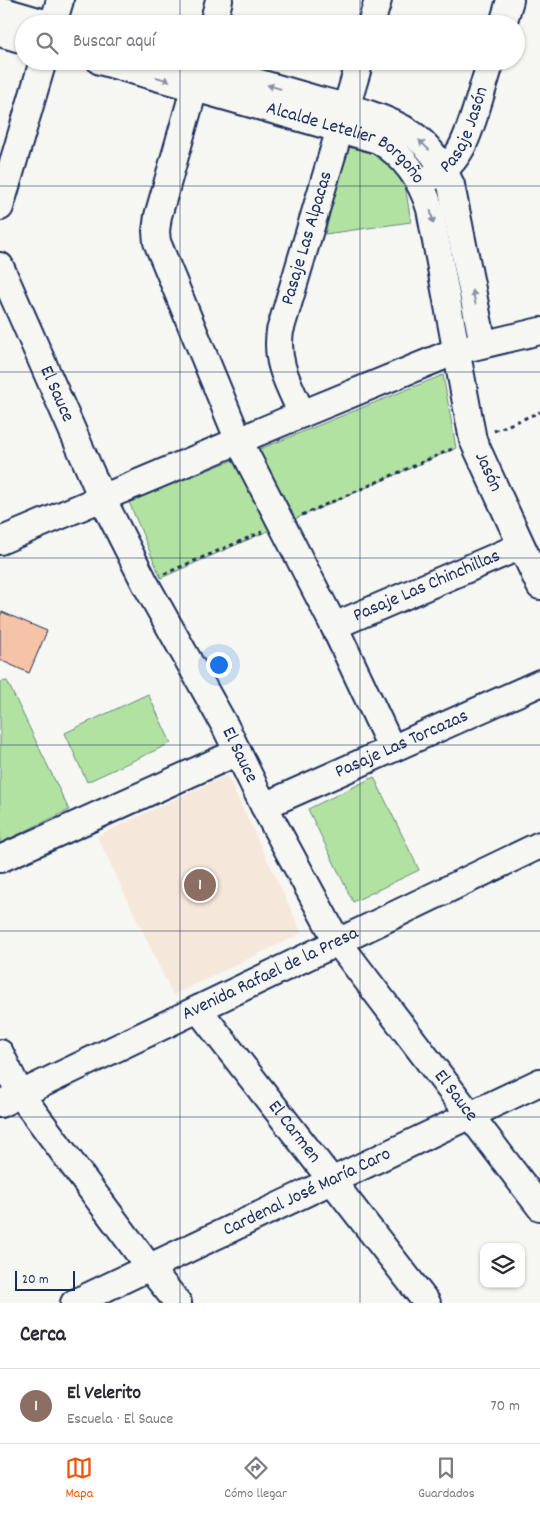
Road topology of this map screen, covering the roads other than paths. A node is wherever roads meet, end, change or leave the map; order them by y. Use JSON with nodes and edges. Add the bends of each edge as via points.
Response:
{"nodes":[{"id":1,"x":60,"y":0,"type":"edge"},
{"id":2,"x":219,"y":0,"type":"edge"},
{"id":3,"x":378,"y":0,"type":"edge"},
{"id":4,"x":510,"y":0,"type":"edge"},
{"id":5,"x":0,"y":10,"type":"edge"},
{"id":6,"x":17,"y":15,"type":"edge"},
{"id":7,"x":56,"y":15,"type":"edge"},
{"id":8,"x":215,"y":15,"type":"edge"},
{"id":9,"x":374,"y":15,"type":"edge"},
{"id":10,"x":506,"y":15,"type":"edge"},
{"id":11,"x":0,"y":33,"type":"edge"},
{"id":12,"x":15,"y":37,"type":"edge"},
{"id":13,"x":40,"y":70,"type":"edge"},
{"id":14,"x":195,"y":70,"type":"edge"},
{"id":15,"x":198,"y":70,"type":"edge"},
{"id":16,"x":357,"y":70,"type":"edge"},
{"id":17,"x":488,"y":70,"type":"edge"},
{"id":18,"x":344,"y":118,"type":"junction"},
{"id":19,"x":444,"y":170,"type":"junction"},
{"id":20,"x":420,"y":182,"type":"junction"},
{"id":21,"x":0,"y":206,"type":"edge"},
{"id":22,"x":0,"y":266,"type":"edge"},
{"id":23,"x":540,"y":331,"type":"edge"},
{"id":24,"x":483,"y":344,"type":"junction"},
{"id":25,"x":456,"y":351,"type":"junction"},
{"id":26,"x":302,"y":414,"type":"junction"},
{"id":27,"x":239,"y":441,"type":"junction"},
{"id":28,"x":102,"y":498,"type":"junction"},
{"id":29,"x":0,"y":541,"type":"edge"},
{"id":30,"x":520,"y":546,"type":"junction"},
{"id":31,"x":540,"y":586,"type":"edge"},
{"id":32,"x":334,"y":626,"type":"junction"},
{"id":33,"x":540,"y":683,"type":"edge"},
{"id":34,"x":392,"y":749,"type":"junction"},
{"id":35,"x":238,"y":752,"type":"junction"},
{"id":36,"x":264,"y":806,"type":"junction"},
{"id":37,"x":540,"y":845,"type":"edge"},
{"id":38,"x":0,"y":859,"type":"edge"},
{"id":39,"x":337,"y":941,"type":"junction"},
{"id":40,"x":198,"y":1008,"type":"junction"},
{"id":41,"x":0,"y":1053,"type":"edge"},
{"id":42,"x":540,"y":1082,"type":"edge"},
{"id":43,"x":10,"y":1099,"type":"edge"},
{"id":44,"x":470,"y":1116,"type":"junction"},
{"id":45,"x":332,"y":1180,"type":"junction"},
{"id":46,"x":540,"y":1207,"type":"edge"},
{"id":47,"x":149,"y":1267,"type":"junction"},
{"id":48,"x":74,"y":1303,"type":"edge"},
{"id":49,"x":178,"y":1303,"type":"edge"},
{"id":50,"x":427,"y":1303,"type":"edge"}],
"edges":[{"from":1,"to":7,"type":"street"},
{"from":2,"to":8,"type":"street"},
{"from":3,"to":9,"type":"street"},
{"from":4,"to":10,"type":"street"},
{"from":5,"to":6,"type":"street"},
{"from":11,"to":12,"type":"street"},
{"from":13,"to":21,"type":"street"},
{"from":14,"to":27,"type":"street","via":[[156,231],[162,256]]},
{"from":15,"to":18,"type":"street","name":"Alcalde Letelier Borgoño"},
{"from":16,"to":18,"type":"street","name":"Pasaje Las Alpacas"},
{"from":17,"to":19,"type":"street","name":"Pasaje Jasón","via":[[467,139]]},
{"from":19,"to":18,"type":"street","name":"Alcalde Letelier Borgoño","one_way":true,"via":[[435,155],[412,134],[386,121]]},
{"from":18,"to":20,"type":"street","name":"Alcalde Letelier Borgoño","via":[[390,147]]},
{"from":18,"to":26,"type":"street","name":"Pasaje Las Alpacas","via":[[278,344],[281,364]]},
{"from":19,"to":20,"type":"street","name":"Pasaje Jasón"},
{"from":24,"to":19,"type":"street","name":"Alcalde Letelier Borgoño","one_way":true,"via":[[455,201]]},
{"from":20,"to":25,"type":"street","name":"Alcalde Letelier Borgoño","one_way":true,"via":[[430,209]]},
{"from":22,"to":28,"type":"street","name":"El Sauce"},
{"from":23,"to":24,"type":"street"},
{"from":24,"to":25,"type":"street"},
{"from":25,"to":26,"type":"street"},
{"from":25,"to":30,"type":"street","name":"Jasón","via":[[473,440]]},
{"from":26,"to":27,"type":"street"},
{"from":27,"to":28,"type":"street"},
{"from":27,"to":32,"type":"street"},
{"from":28,"to":29,"type":"street"},
{"from":28,"to":35,"type":"street","name":"El Sauce"},
{"from":30,"to":31,"type":"street","name":"Jasón"},
{"from":30,"to":32,"type":"street","name":"Pasaje Las Chinchillas"},
{"from":32,"to":34,"type":"street"},
{"from":33,"to":34,"type":"street","name":"Pasaje Las Torcazas"},
{"from":34,"to":36,"type":"street","name":"Pasaje Las Torcazas"},
{"from":35,"to":36,"type":"street","name":"El Sauce"},
{"from":35,"to":38,"type":"street"},
{"from":36,"to":39,"type":"street","name":"El Sauce"},
{"from":37,"to":39,"type":"street","name":"Avenida Rafael de la Presa"},
{"from":39,"to":40,"type":"street","name":"Avenida Rafael de la Presa"},
{"from":39,"to":44,"type":"street","name":"El Sauce"},
{"from":40,"to":43,"type":"street","name":"Avenida Rafael de la Presa"},
{"from":40,"to":45,"type":"street","name":"El Carmen"},
{"from":41,"to":43,"type":"street"},
{"from":42,"to":44,"type":"street","name":"Cardenal José María Caro"},
{"from":43,"to":47,"type":"street"},
{"from":44,"to":45,"type":"street","name":"Cardenal José María Caro"},
{"from":44,"to":46,"type":"street","name":"El Sauce"},
{"from":45,"to":47,"type":"street","name":"Cardenal José María Caro"},
{"from":45,"to":50,"type":"street","name":"El Carmen"},
{"from":47,"to":48,"type":"street","name":"Cardenal José María Caro"},
{"from":47,"to":49,"type":"street"}]}
